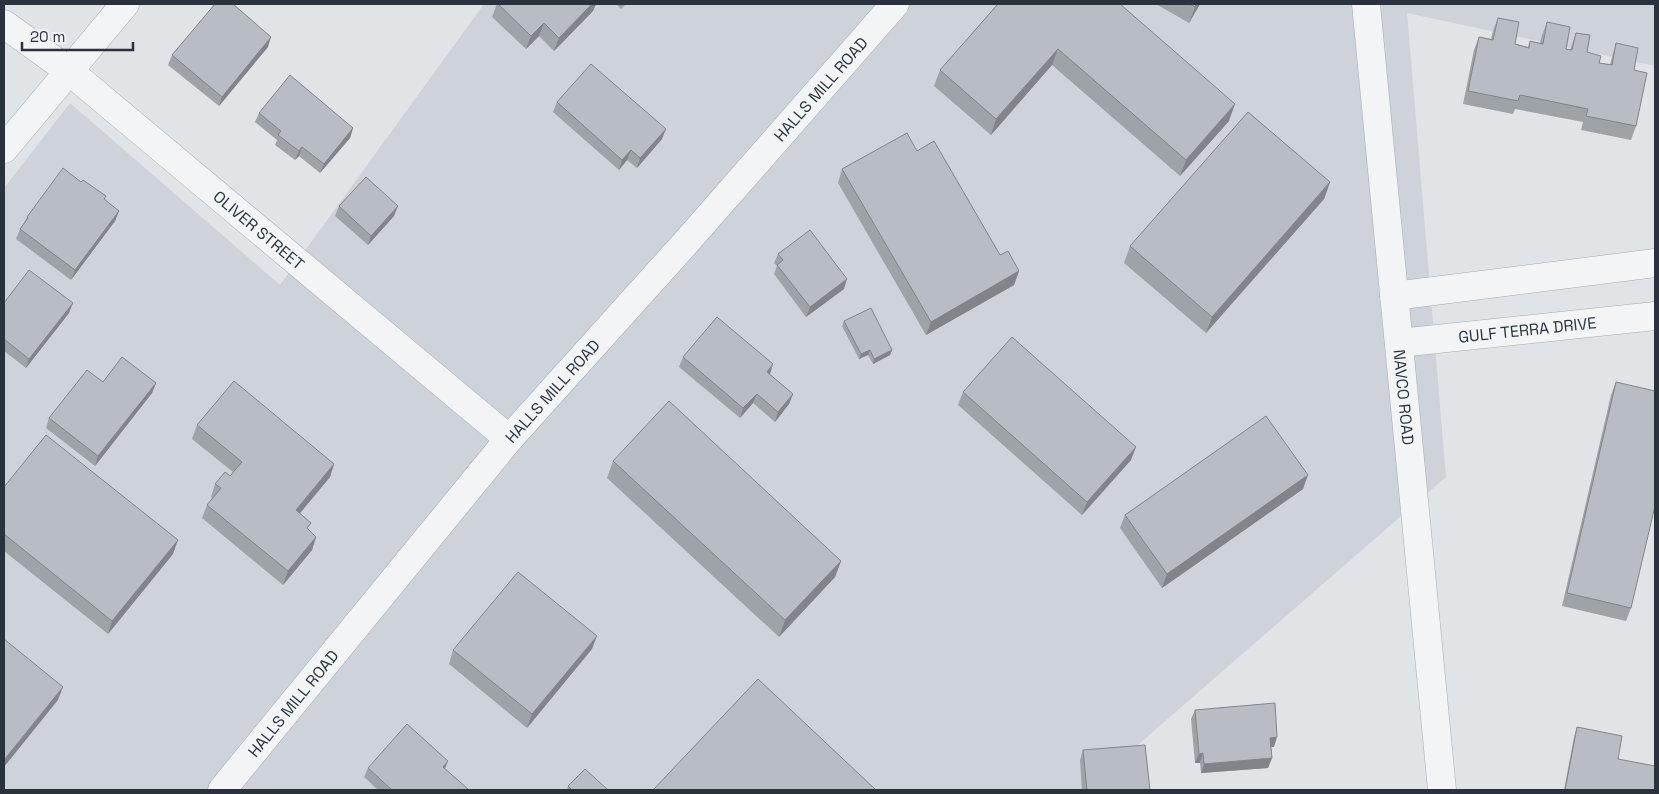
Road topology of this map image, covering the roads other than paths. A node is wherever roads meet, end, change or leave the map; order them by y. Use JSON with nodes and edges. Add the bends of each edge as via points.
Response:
{"nodes":[{"id":1,"x":125,"y":4,"type":"edge"},
{"id":2,"x":895,"y":4,"type":"edge"},
{"id":3,"x":1366,"y":4,"type":"edge"},
{"id":4,"x":4,"y":24,"type":"edge"},
{"id":5,"x":69,"y":71,"type":"junction"},
{"id":6,"x":4,"y":149,"type":"edge"},
{"id":7,"x":1655,"y":262,"type":"edge"},
{"id":8,"x":1394,"y":296,"type":"junction"},
{"id":9,"x":1655,"y":316,"type":"edge"},
{"id":10,"x":1398,"y":343,"type":"junction"},
{"id":11,"x":509,"y":440,"type":"junction"},
{"id":12,"x":222,"y":790,"type":"edge"},
{"id":13,"x":1442,"y":790,"type":"edge"}],
"edges":[{"from":1,"to":5,"type":"street"},
{"from":2,"to":11,"type":"street","name":"HALLS MILL ROAD"},
{"from":3,"to":8,"type":"street","name":"NAVCO ROAD"},
{"from":4,"to":5,"type":"street","name":"OLIVER STREET"},
{"from":5,"to":6,"type":"street"},
{"from":5,"to":11,"type":"street","name":"OLIVER STREET"},
{"from":7,"to":8,"type":"street"},
{"from":8,"to":10,"type":"street","name":"NAVCO ROAD"},
{"from":9,"to":10,"type":"street","name":"GULF TERRA DRIVE"},
{"from":10,"to":13,"type":"street","name":"NAVCO ROAD"},
{"from":11,"to":12,"type":"street","name":"HALLS MILL ROAD"}]}
